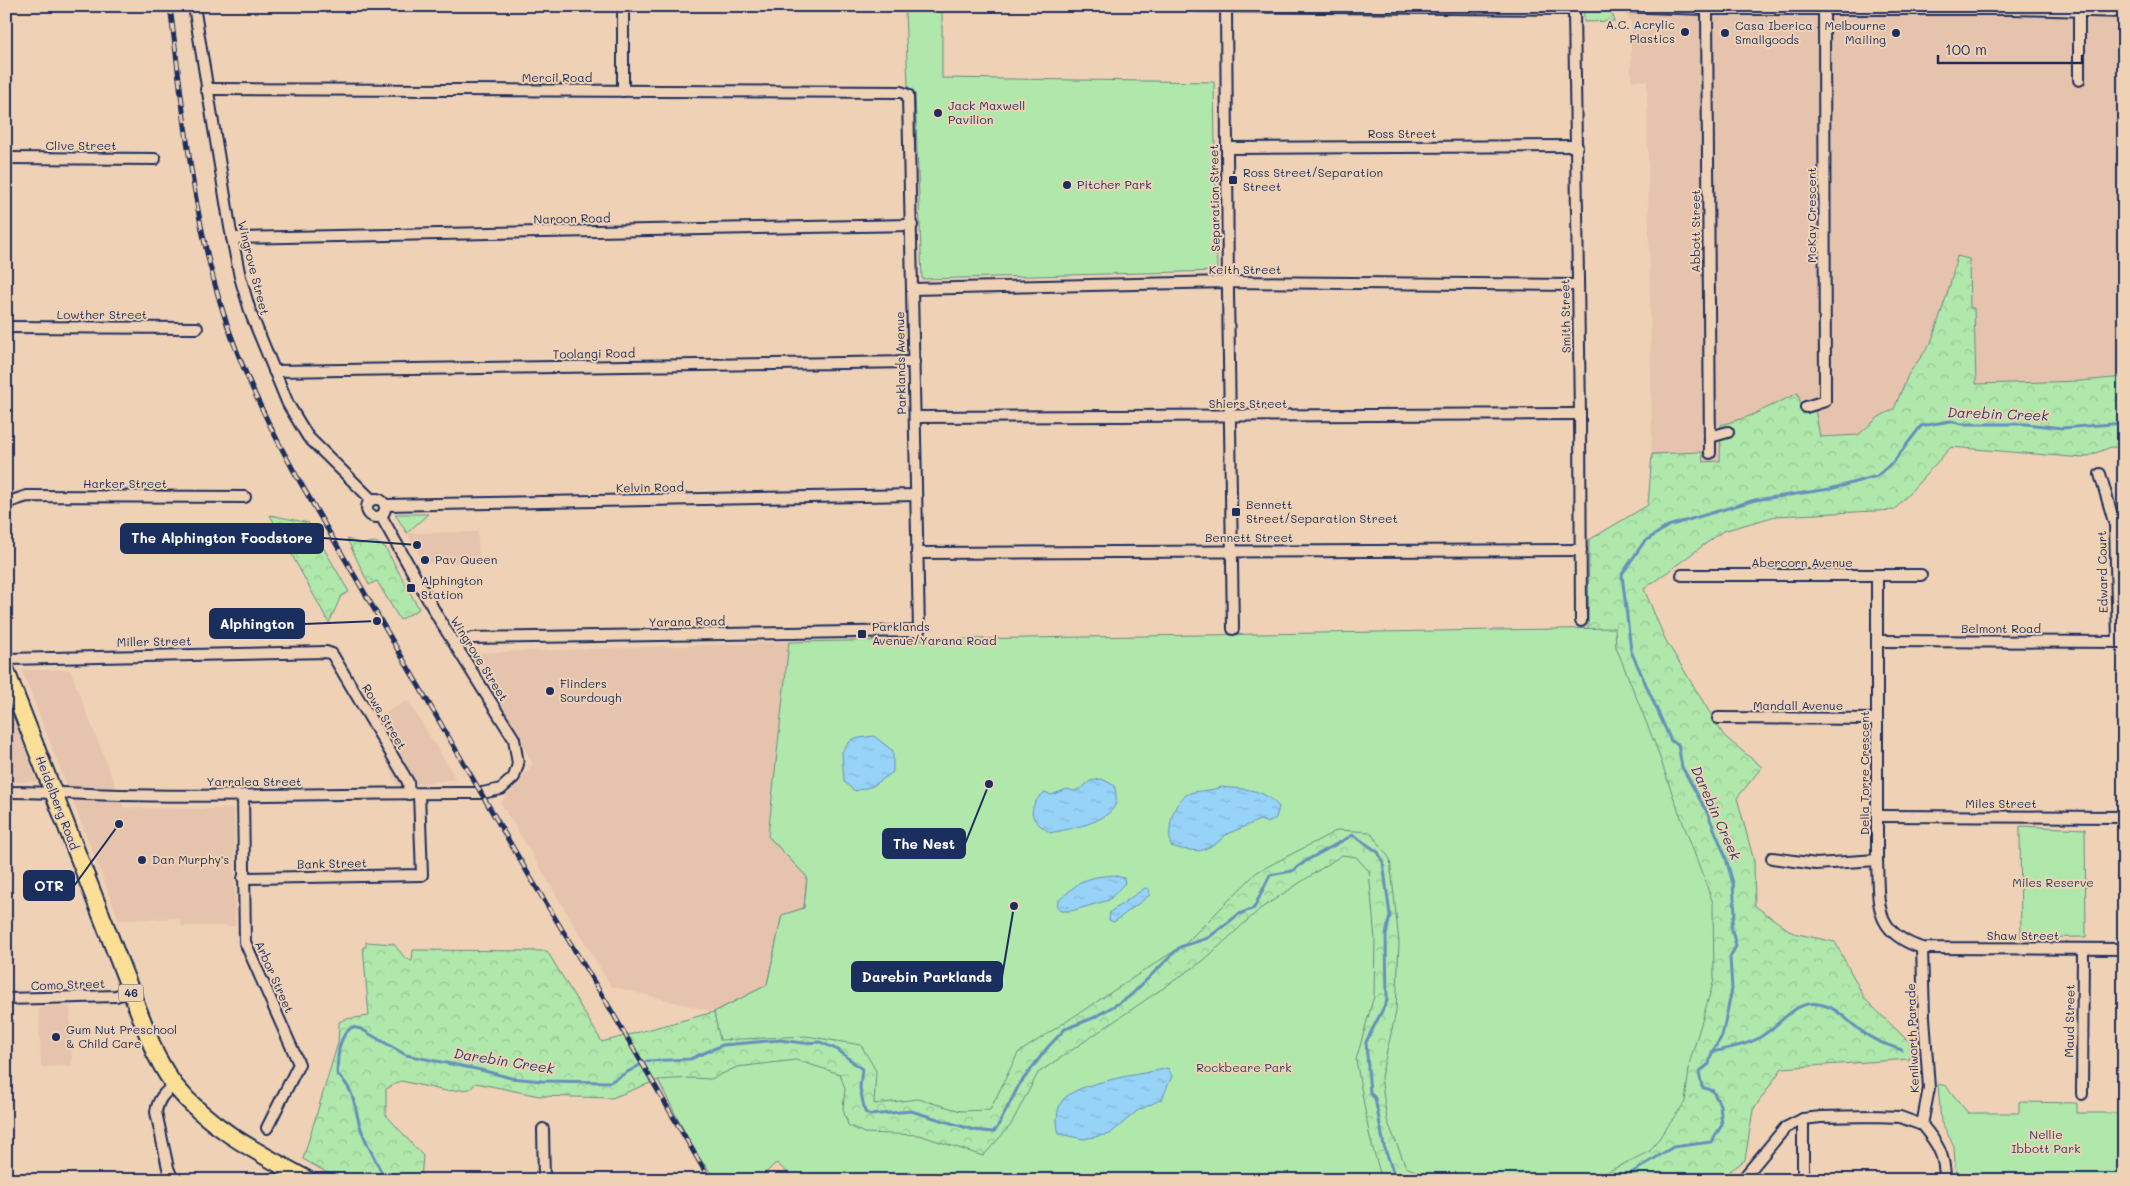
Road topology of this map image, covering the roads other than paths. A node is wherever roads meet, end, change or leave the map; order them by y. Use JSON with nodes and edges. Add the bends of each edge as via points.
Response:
{"nodes":[{"id":1,"x":194,"y":6,"type":"edge"},
{"id":2,"x":623,"y":6,"type":"edge"},
{"id":3,"x":1196,"y":6,"type":"edge"},
{"id":4,"x":1614,"y":6,"type":"edge"},
{"id":5,"x":1226,"y":7,"type":"edge"},
{"id":6,"x":1919,"y":8,"type":"edge"},
{"id":7,"x":2079,"y":8,"type":"edge"},
{"id":8,"x":1706,"y":9,"type":"junction"},
{"id":9,"x":1824,"y":9,"type":"junction"},
{"id":10,"x":2124,"y":12,"type":"edge"},
{"id":11,"x":2079,"y":80,"type":"dead end"},
{"id":12,"x":206,"y":89,"type":"junction"},
{"id":13,"x":623,"y":91,"type":"junction"},
{"id":14,"x":908,"y":95,"type":"joint"},
{"id":15,"x":1577,"y":146,"type":"junction"},
{"id":16,"x":1227,"y":148,"type":"junction"},
{"id":17,"x":6,"y":158,"type":"edge"},
{"id":18,"x":155,"y":159,"type":"dead end"},
{"id":19,"x":912,"y":225,"type":"junction"},
{"id":20,"x":232,"y":238,"type":"junction"},
{"id":21,"x":1228,"y":282,"type":"junction"},
{"id":22,"x":1578,"y":285,"type":"junction"},
{"id":23,"x":912,"y":289,"type":"junction"},
{"id":24,"x":6,"y":327,"type":"edge"},
{"id":25,"x":197,"y":328,"type":"dead end"},
{"id":26,"x":914,"y":362,"type":"junction"},
{"id":27,"x":274,"y":371,"type":"junction"},
{"id":28,"x":1806,"y":407,"type":"dead end"},
{"id":29,"x":1580,"y":414,"type":"junction"},
{"id":30,"x":1229,"y":416,"type":"junction"},
{"id":31,"x":915,"y":417,"type":"junction"},
{"id":32,"x":1728,"y":432,"type":"dead end"},
{"id":33,"x":1710,"y":437,"type":"junction"},
{"id":34,"x":1710,"y":453,"type":"dead end"},
{"id":35,"x":2100,"y":474,"type":"dead end"},
{"id":36,"x":916,"y":495,"type":"junction"},
{"id":37,"x":245,"y":497,"type":"dead end"},
{"id":38,"x":371,"y":499,"type":"junction"},
{"id":39,"x":6,"y":503,"type":"edge"},
{"id":40,"x":385,"y":505,"type":"junction"},
{"id":41,"x":380,"y":516,"type":"junction"},
{"id":42,"x":1231,"y":550,"type":"junction"},
{"id":43,"x":1581,"y":550,"type":"junction"},
{"id":44,"x":917,"y":553,"type":"junction"},
{"id":45,"x":1682,"y":574,"type":"dead end"},
{"id":46,"x":1878,"y":575,"type":"junction"},
{"id":47,"x":1921,"y":575,"type":"dead end"},
{"id":48,"x":1581,"y":621,"type":"dead end"},
{"id":49,"x":1233,"y":629,"type":"dead end"},
{"id":50,"x":919,"y":630,"type":"joint"},
{"id":51,"x":1878,"y":641,"type":"junction"},
{"id":52,"x":2121,"y":642,"type":"edge"},
{"id":53,"x":457,"y":645,"type":"junction"},
{"id":54,"x":332,"y":654,"type":"joint"},
{"id":55,"x":6,"y":659,"type":"edge"},
{"id":56,"x":6,"y":671,"type":"edge"},
{"id":57,"x":1718,"y":718,"type":"dead end"},
{"id":58,"x":1877,"y":719,"type":"junction"},
{"id":59,"x":501,"y":789,"type":"joint"},
{"id":60,"x":6,"y":792,"type":"edge"},
{"id":61,"x":52,"y":792,"type":"junction"},
{"id":62,"x":414,"y":794,"type":"junction"},
{"id":63,"x":243,"y":795,"type":"junction"},
{"id":64,"x":1877,"y":816,"type":"junction"},
{"id":65,"x":2124,"y":818,"type":"edge"},
{"id":66,"x":1772,"y":858,"type":"dead end"},
{"id":67,"x":1877,"y":860,"type":"junction"},
{"id":68,"x":422,"y":874,"type":"joint"},
{"id":69,"x":243,"y":878,"type":"junction"},
{"id":70,"x":1922,"y":948,"type":"junction"},
{"id":71,"x":2083,"y":949,"type":"junction"},
{"id":72,"x":2124,"y":949,"type":"edge"},
{"id":73,"x":130,"y":991,"type":"junction"},
{"id":74,"x":6,"y":999,"type":"edge"},
{"id":75,"x":174,"y":1085,"type":"junction"},
{"id":76,"x":2082,"y":1094,"type":"dead end"},
{"id":77,"x":1803,"y":1119,"type":"junction"},
{"id":78,"x":1922,"y":1124,"type":"junction"},
{"id":79,"x":267,"y":1128,"type":"dead end"},
{"id":80,"x":544,"y":1129,"type":"dead end"},
{"id":81,"x":174,"y":1180,"type":"edge"},
{"id":82,"x":308,"y":1180,"type":"edge"},
{"id":83,"x":544,"y":1180,"type":"edge"},
{"id":84,"x":1742,"y":1180,"type":"edge"},
{"id":85,"x":1803,"y":1180,"type":"edge"},
{"id":86,"x":1945,"y":1180,"type":"edge"}],
"edges":[{"from":1,"to":12,"type":"street","name":"Wingrove Street"},
{"from":2,"to":13,"type":"street"},
{"from":3,"to":5,"type":"street"},
{"from":4,"to":8,"type":"street"},
{"from":5,"to":15,"type":"street","name":"Smith Street","via":[[1568,8],[1574,11]]},
{"from":5,"to":16,"type":"street","name":"Separation Street"},
{"from":6,"to":7,"type":"street"},
{"from":6,"to":9,"type":"street"},
{"from":7,"to":10,"type":"street"},
{"from":7,"to":11,"type":"street"},
{"from":8,"to":9,"type":"street"},
{"from":8,"to":33,"type":"street","name":"Abbott Street"},
{"from":9,"to":28,"type":"street","name":"McKay Crescent","via":[[1825,401]]},
{"from":12,"to":13,"type":"street","name":"Mercil Road"},
{"from":12,"to":20,"type":"street","name":"Wingrove Street"},
{"from":13,"to":14,"type":"street","name":"Mercil Road","via":[[901,92]]},
{"from":14,"to":19,"type":"street","name":"Parklands Avenue"},
{"from":15,"to":16,"type":"street","name":"Ross Street"},
{"from":15,"to":22,"type":"street","name":"Smith Street"},
{"from":16,"to":21,"type":"street","name":"Separation Street"},
{"from":17,"to":18,"type":"street","name":"Clive Street"},
{"from":19,"to":20,"type":"street","name":"Naroon Road"},
{"from":19,"to":23,"type":"street","name":"Parklands Avenue"},
{"from":20,"to":27,"type":"street","name":"Wingrove Street","via":[[251,314]]},
{"from":21,"to":22,"type":"street","name":"Keith Street"},
{"from":21,"to":23,"type":"street","name":"Keith Street"},
{"from":21,"to":30,"type":"street","name":"Separation Street"},
{"from":22,"to":29,"type":"street","name":"Smith Street"},
{"from":23,"to":26,"type":"street","name":"Parklands Avenue"},
{"from":24,"to":25,"type":"street","name":"Lowther Street"},
{"from":26,"to":27,"type":"street","name":"Toolangi Road"},
{"from":26,"to":31,"type":"street","name":"Parklands Avenue"},
{"from":27,"to":38,"type":"street","name":"Wingrove Street","via":[[288,404],[308,437]]},
{"from":29,"to":30,"type":"street","name":"Shiers Street"},
{"from":29,"to":43,"type":"street","name":"Smith Street"},
{"from":30,"to":31,"type":"street","name":"Shiers Street"},
{"from":30,"to":42,"type":"street","name":"Separation Street"},
{"from":31,"to":36,"type":"street","name":"Parklands Avenue"},
{"from":32,"to":33,"type":"street"},
{"from":33,"to":34,"type":"street","name":"Abbott Street"},
{"from":35,"to":52,"type":"street","name":"Edward Court","via":[[2115,525]]},
{"from":36,"to":40,"type":"street","name":"Kelvin Road"},
{"from":36,"to":44,"type":"street","name":"Parklands Avenue"},
{"from":37,"to":39,"type":"street","name":"Harker Street","via":[[27,496]]},
{"from":38,"to":40,"type":"street","via":[[380,499]]},
{"from":38,"to":41,"type":"street","via":[[366,506],[367,512]]},
{"from":40,"to":41,"type":"street"},
{"from":41,"to":53,"type":"street","name":"Wingrove Street"},
{"from":42,"to":43,"type":"street","name":"Bennett Street"},
{"from":42,"to":44,"type":"street","name":"Bennett Street"},
{"from":42,"to":49,"type":"street","name":"Separation Street"},
{"from":43,"to":48,"type":"street","name":"Smith Street"},
{"from":44,"to":50,"type":"street","name":"Parklands Avenue"},
{"from":45,"to":46,"type":"street","name":"Abercorn Avenue"},
{"from":46,"to":47,"type":"street","name":"Abercorn Avenue"},
{"from":46,"to":51,"type":"street","name":"Della Torre Crescent"},
{"from":50,"to":53,"type":"street","name":"Yarana Road","via":[[472,638]]},
{"from":51,"to":52,"type":"street","name":"Belmont Road"},
{"from":51,"to":58,"type":"street","name":"Della Torre Crescent"},
{"from":53,"to":59,"type":"street","name":"Wingrove Street","via":[[514,739],[518,768],[514,777]]},
{"from":54,"to":55,"type":"street","name":"Miller Street","via":[[267,652]]},
{"from":54,"to":62,"type":"street","name":"Rowe Street"},
{"from":56,"to":61,"type":"main road","name":"Heidelberg Road","number":"46"},
{"from":57,"to":58,"type":"street","name":"Mandall Avenue"},
{"from":58,"to":64,"type":"street","name":"Della Torre Crescent"},
{"from":59,"to":62,"type":"street","name":"Yarralea Street","via":[[482,793]]},
{"from":60,"to":61,"type":"street","name":"Yarralea Street"},
{"from":61,"to":63,"type":"street","name":"Yarralea Street"},
{"from":61,"to":73,"type":"main road","name":"Heidelberg Road","number":"46"},
{"from":62,"to":63,"type":"street","name":"Yarralea Street"},
{"from":62,"to":68,"type":"street","name":"Rowe Street"},
{"from":63,"to":69,"type":"street","name":"Arbor Street"},
{"from":64,"to":65,"type":"street","name":"Miles Street"},
{"from":64,"to":67,"type":"street","name":"Della Torre Crescent"},
{"from":66,"to":67,"type":"street","via":[[1816,864]]},
{"from":67,"to":70,"type":"street","name":"Della Torre Crescent","via":[[1879,907],[1886,925],[1897,937]]},
{"from":68,"to":69,"type":"street","name":"Bank Street"},
{"from":69,"to":79,"type":"street","name":"Arbor Street","via":[[246,946],[299,1064]]},
{"from":70,"to":71,"type":"street","name":"Shaw Street"},
{"from":70,"to":78,"type":"street","name":"Kenilworth Parade","via":[[1929,1088]]},
{"from":71,"to":72,"type":"street","name":"Shaw Street"},
{"from":71,"to":76,"type":"street","name":"Maud Street"},
{"from":73,"to":74,"type":"street","name":"Como Street","via":[[116,996]]},
{"from":73,"to":75,"type":"main road","name":"Heidelberg Road","number":"46","via":[[155,1053]]},
{"from":75,"to":81,"type":"street","via":[[164,1092],[156,1112],[168,1168]]},
{"from":75,"to":82,"type":"main road","name":"Heidelberg Road","number":"46","via":[[212,1123]]},
{"from":77,"to":78,"type":"street","via":[[1900,1117]]},
{"from":77,"to":84,"type":"street","via":[[1785,1128]]},
{"from":77,"to":85,"type":"street"},
{"from":78,"to":86,"type":"street","via":[[1939,1145]]},
{"from":80,"to":83,"type":"street"}]}
